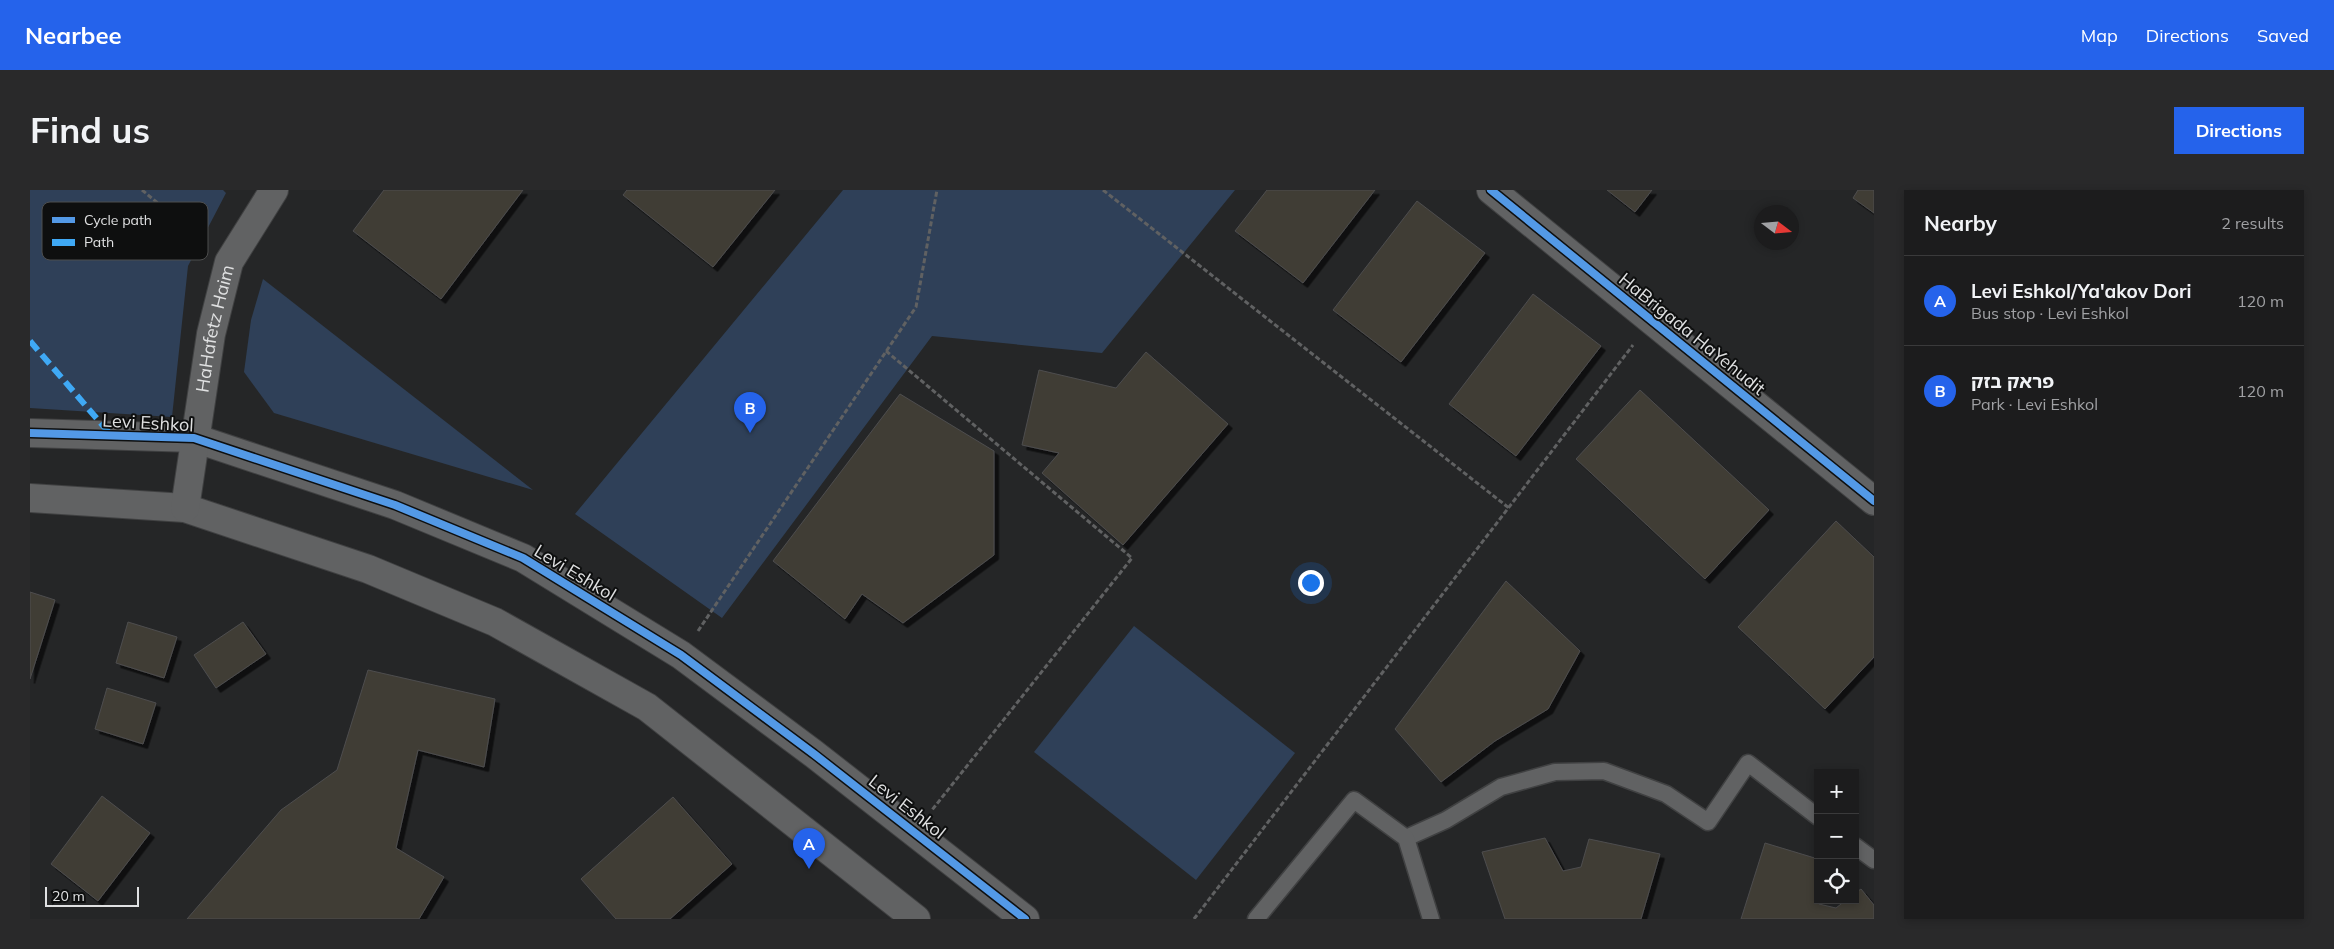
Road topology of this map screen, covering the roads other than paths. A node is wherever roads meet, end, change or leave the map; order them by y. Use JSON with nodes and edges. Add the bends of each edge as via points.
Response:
{"nodes":[{"id":1,"x":274,"y":190,"type":"edge"},
{"id":2,"x":1491,"y":190,"type":"edge"},
{"id":3,"x":30,"y":432,"type":"edge"},
{"id":4,"x":194,"y":438,"type":"junction"},
{"id":5,"x":30,"y":498,"type":"edge"},
{"id":6,"x":1874,"y":501,"type":"edge"},
{"id":7,"x":185,"y":508,"type":"junction"},
{"id":8,"x":1814,"y":814,"type":"edge"},
{"id":9,"x":1406,"y":838,"type":"junction"},
{"id":10,"x":1859,"y":849,"type":"edge"},
{"id":11,"x":1874,"y":860,"type":"edge"},
{"id":12,"x":916,"y":919,"type":"edge"},
{"id":13,"x":1025,"y":919,"type":"edge"},
{"id":14,"x":1256,"y":919,"type":"edge"},
{"id":15,"x":1431,"y":919,"type":"edge"}],
"edges":[{"from":1,"to":4,"type":"street","name":"HaHafetz Haim","via":[[229,262],[211,334]]},
{"from":2,"to":6,"type":"street","name":"HaBrigada HaYehudit"},
{"from":3,"to":4,"type":"street","name":"Levi Eshkol"},
{"from":4,"to":7,"type":"street","name":"HaHafetz Haim"},
{"from":4,"to":13,"type":"street","name":"Levi Eshkol","via":[[395,505],[523,558],[681,655]]},
{"from":5,"to":7,"type":"street"},
{"from":7,"to":12,"type":"street","via":[[368,569],[495,622],[647,707]]},
{"from":8,"to":9,"type":"lane","via":[[1748,763],[1708,822],[1666,794],[1604,771],[1555,772],[1501,787],[1446,820]]},
{"from":9,"to":14,"type":"lane","via":[[1354,800]]},
{"from":9,"to":15,"type":"lane"},
{"from":10,"to":11,"type":"lane"}]}
